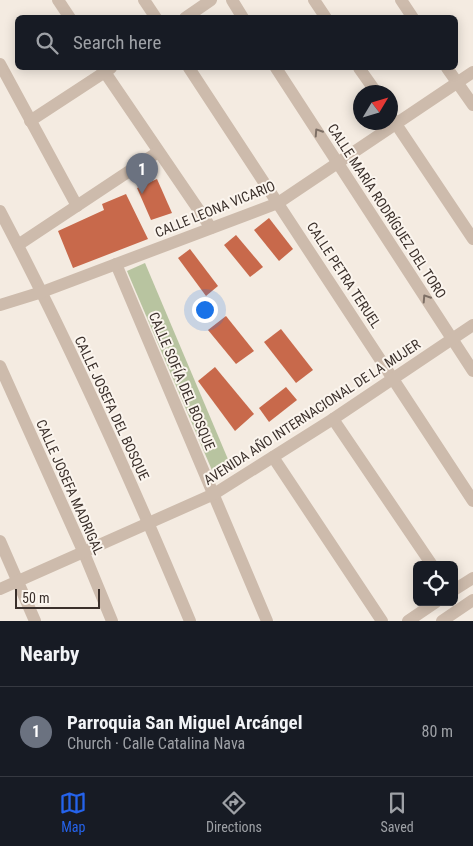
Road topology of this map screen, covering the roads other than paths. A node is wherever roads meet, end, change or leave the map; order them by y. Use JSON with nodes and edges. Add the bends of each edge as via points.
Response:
{"nodes":[{"id":1,"x":58,"y":0,"type":"edge"},
{"id":2,"x":144,"y":0,"type":"edge"},
{"id":3,"x":211,"y":0,"type":"edge"},
{"id":4,"x":232,"y":0,"type":"edge"},
{"id":5,"x":314,"y":0,"type":"edge"},
{"id":6,"x":400,"y":0,"type":"edge"},
{"id":7,"x":68,"y":15,"type":"edge"},
{"id":8,"x":154,"y":15,"type":"edge"},
{"id":9,"x":189,"y":15,"type":"edge"},
{"id":10,"x":242,"y":15,"type":"edge"},
{"id":11,"x":324,"y":15,"type":"edge"},
{"id":12,"x":411,"y":15,"type":"edge"},
{"id":13,"x":0,"y":64,"type":"edge"},
{"id":14,"x":105,"y":70,"type":"edge"},
{"id":15,"x":107,"y":70,"type":"edge"},
{"id":16,"x":190,"y":70,"type":"edge"},
{"id":17,"x":277,"y":70,"type":"edge"},
{"id":18,"x":360,"y":70,"type":"edge"},
{"id":19,"x":449,"y":70,"type":"edge"},
{"id":20,"x":473,"y":72,"type":"edge"},
{"id":21,"x":458,"y":82,"type":"junction"},
{"id":22,"x":371,"y":85,"type":"edge"},
{"id":23,"x":473,"y":105,"type":"edge"},
{"id":24,"x":398,"y":116,"type":"edge"},
{"id":25,"x":30,"y":121,"type":"junction"},
{"id":26,"x":398,"y":126,"type":"edge"},
{"id":27,"x":379,"y":130,"type":"edge"},
{"id":28,"x":158,"y":152,"type":"junction"},
{"id":29,"x":338,"y":162,"type":"junction"},
{"id":30,"x":278,"y":203,"type":"junction"},
{"id":31,"x":77,"y":206,"type":"junction"},
{"id":32,"x":0,"y":211,"type":"edge"},
{"id":33,"x":211,"y":228,"type":"junction"},
{"id":34,"x":473,"y":239,"type":"edge"},
{"id":35,"x":18,"y":245,"type":"junction"},
{"id":36,"x":116,"y":264,"type":"junction"},
{"id":37,"x":42,"y":292,"type":"junction"},
{"id":38,"x":0,"y":305,"type":"edge"},
{"id":39,"x":473,"y":326,"type":"edge"},
{"id":40,"x":452,"y":339,"type":"junction"},
{"id":41,"x":0,"y":366,"type":"edge"},
{"id":42,"x":473,"y":371,"type":"edge"},
{"id":43,"x":394,"y":378,"type":"junction"},
{"id":44,"x":333,"y":419,"type":"junction"},
{"id":45,"x":273,"y":458,"type":"junction"},
{"id":46,"x":214,"y":494,"type":"junction"},
{"id":47,"x":473,"y":501,"type":"edge"},
{"id":48,"x":149,"y":523,"type":"junction"},
{"id":49,"x":0,"y":541,"type":"edge"},
{"id":50,"x":84,"y":553,"type":"junction"},
{"id":51,"x":429,"y":561,"type":"edge"},
{"id":52,"x":473,"y":578,"type":"edge"},
{"id":53,"x":18,"y":582,"type":"junction"},
{"id":54,"x":458,"y":587,"type":"edge"},
{"id":55,"x":0,"y":590,"type":"edge"},
{"id":56,"x":473,"y":601,"type":"edge"},
{"id":57,"x":430,"y":606,"type":"edge"},
{"id":58,"x":35,"y":621,"type":"edge"},
{"id":59,"x":112,"y":621,"type":"edge"},
{"id":60,"x":190,"y":621,"type":"edge"},
{"id":61,"x":267,"y":621,"type":"edge"},
{"id":62,"x":382,"y":621,"type":"edge"},
{"id":63,"x":408,"y":621,"type":"edge"},
{"id":64,"x":442,"y":621,"type":"edge"}],
"edges":[{"from":1,"to":7,"type":"street"},
{"from":2,"to":8,"type":"street"},
{"from":3,"to":9,"type":"street"},
{"from":4,"to":10,"type":"street"},
{"from":5,"to":11,"type":"street"},
{"from":6,"to":12,"type":"street"},
{"from":13,"to":25,"type":"street"},
{"from":14,"to":25,"type":"street"},
{"from":15,"to":28,"type":"street"},
{"from":16,"to":30,"type":"street","name":"CALLE PETRA TERUEL"},
{"from":29,"to":17,"type":"street","name":"CALLE MARÍA RODRÍGUEZ DEL TORO","one_way":true},
{"from":18,"to":22,"type":"street"},
{"from":19,"to":21,"type":"street"},
{"from":20,"to":21,"type":"street","name":"CALLE LEONA VICARIO"},
{"from":21,"to":23,"type":"street"},
{"from":21,"to":24,"type":"street","name":"CALLE LEONA VICARIO"},
{"from":25,"to":31,"type":"street"},
{"from":26,"to":34,"type":"street"},
{"from":27,"to":29,"type":"street","name":"CALLE LEONA VICARIO"},
{"from":28,"to":31,"type":"street"},
{"from":28,"to":33,"type":"street"},
{"from":29,"to":30,"type":"street","name":"CALLE LEONA VICARIO"},
{"from":40,"to":29,"type":"street","name":"CALLE MARÍA RODRÍGUEZ DEL TORO","one_way":true},
{"from":30,"to":33,"type":"street","name":"CALLE LEONA VICARIO"},
{"from":30,"to":43,"type":"street","name":"CALLE PETRA TERUEL"},
{"from":31,"to":35,"type":"street"},
{"from":32,"to":35,"type":"street","name":"CALLE JOSEFA DEL BOSQUE"},
{"from":33,"to":36,"type":"street","name":"CALLE LEONA VICARIO"},
{"from":35,"to":37,"type":"street","name":"CALLE JOSEFA DEL BOSQUE"},
{"from":36,"to":37,"type":"street","name":"CALLE LEONA VICARIO"},
{"from":36,"to":46,"type":"street","name":"CALLE SOFÍA DEL BOSQUE"},
{"from":37,"to":38,"type":"street","name":"CALLE LEONA VICARIO"},
{"from":37,"to":48,"type":"street","name":"CALLE JOSEFA DEL BOSQUE"},
{"from":39,"to":40,"type":"street","name":"AVENIDA AÑO INTERNACIONAL DE LA MUJER"},
{"from":40,"to":42,"type":"street","name":"CALLE MARÍA RODRÍGUEZ DEL TORO"},
{"from":40,"to":43,"type":"street","name":"AVENIDA AÑO INTERNACIONAL DE LA MUJER"},
{"from":41,"to":50,"type":"street","name":"CALLE JOSEFA MADRIGAL"},
{"from":43,"to":44,"type":"street","name":"AVENIDA AÑO INTERNACIONAL DE LA MUJER"},
{"from":43,"to":47,"type":"street","name":"CALLE PETRA TERUEL"},
{"from":44,"to":45,"type":"street","name":"AVENIDA AÑO INTERNACIONAL DE LA MUJER"},
{"from":44,"to":51,"type":"street"},
{"from":45,"to":46,"type":"street","name":"AVENIDA AÑO INTERNACIONAL DE LA MUJER"},
{"from":45,"to":62,"type":"street"},
{"from":46,"to":48,"type":"street","name":"AVENIDA AÑO INTERNACIONAL DE LA MUJER"},
{"from":46,"to":61,"type":"street","name":"CALLE SOFÍA DEL BOSQUE"},
{"from":48,"to":50,"type":"street","name":"AVENIDA AÑO INTERNACIONAL DE LA MUJER"},
{"from":48,"to":60,"type":"street","name":"CALLE JOSEFA DEL BOSQUE"},
{"from":49,"to":53,"type":"street"},
{"from":50,"to":53,"type":"street","name":"AVENIDA AÑO INTERNACIONAL DE LA MUJER"},
{"from":50,"to":59,"type":"street","name":"CALLE JOSEFA MADRIGAL"},
{"from":52,"to":54,"type":"street"},
{"from":53,"to":55,"type":"street","name":"AVENIDA AÑO INTERNACIONAL DE LA MUJER"},
{"from":53,"to":58,"type":"street"},
{"from":56,"to":64,"type":"street"},
{"from":57,"to":63,"type":"street"}]}
